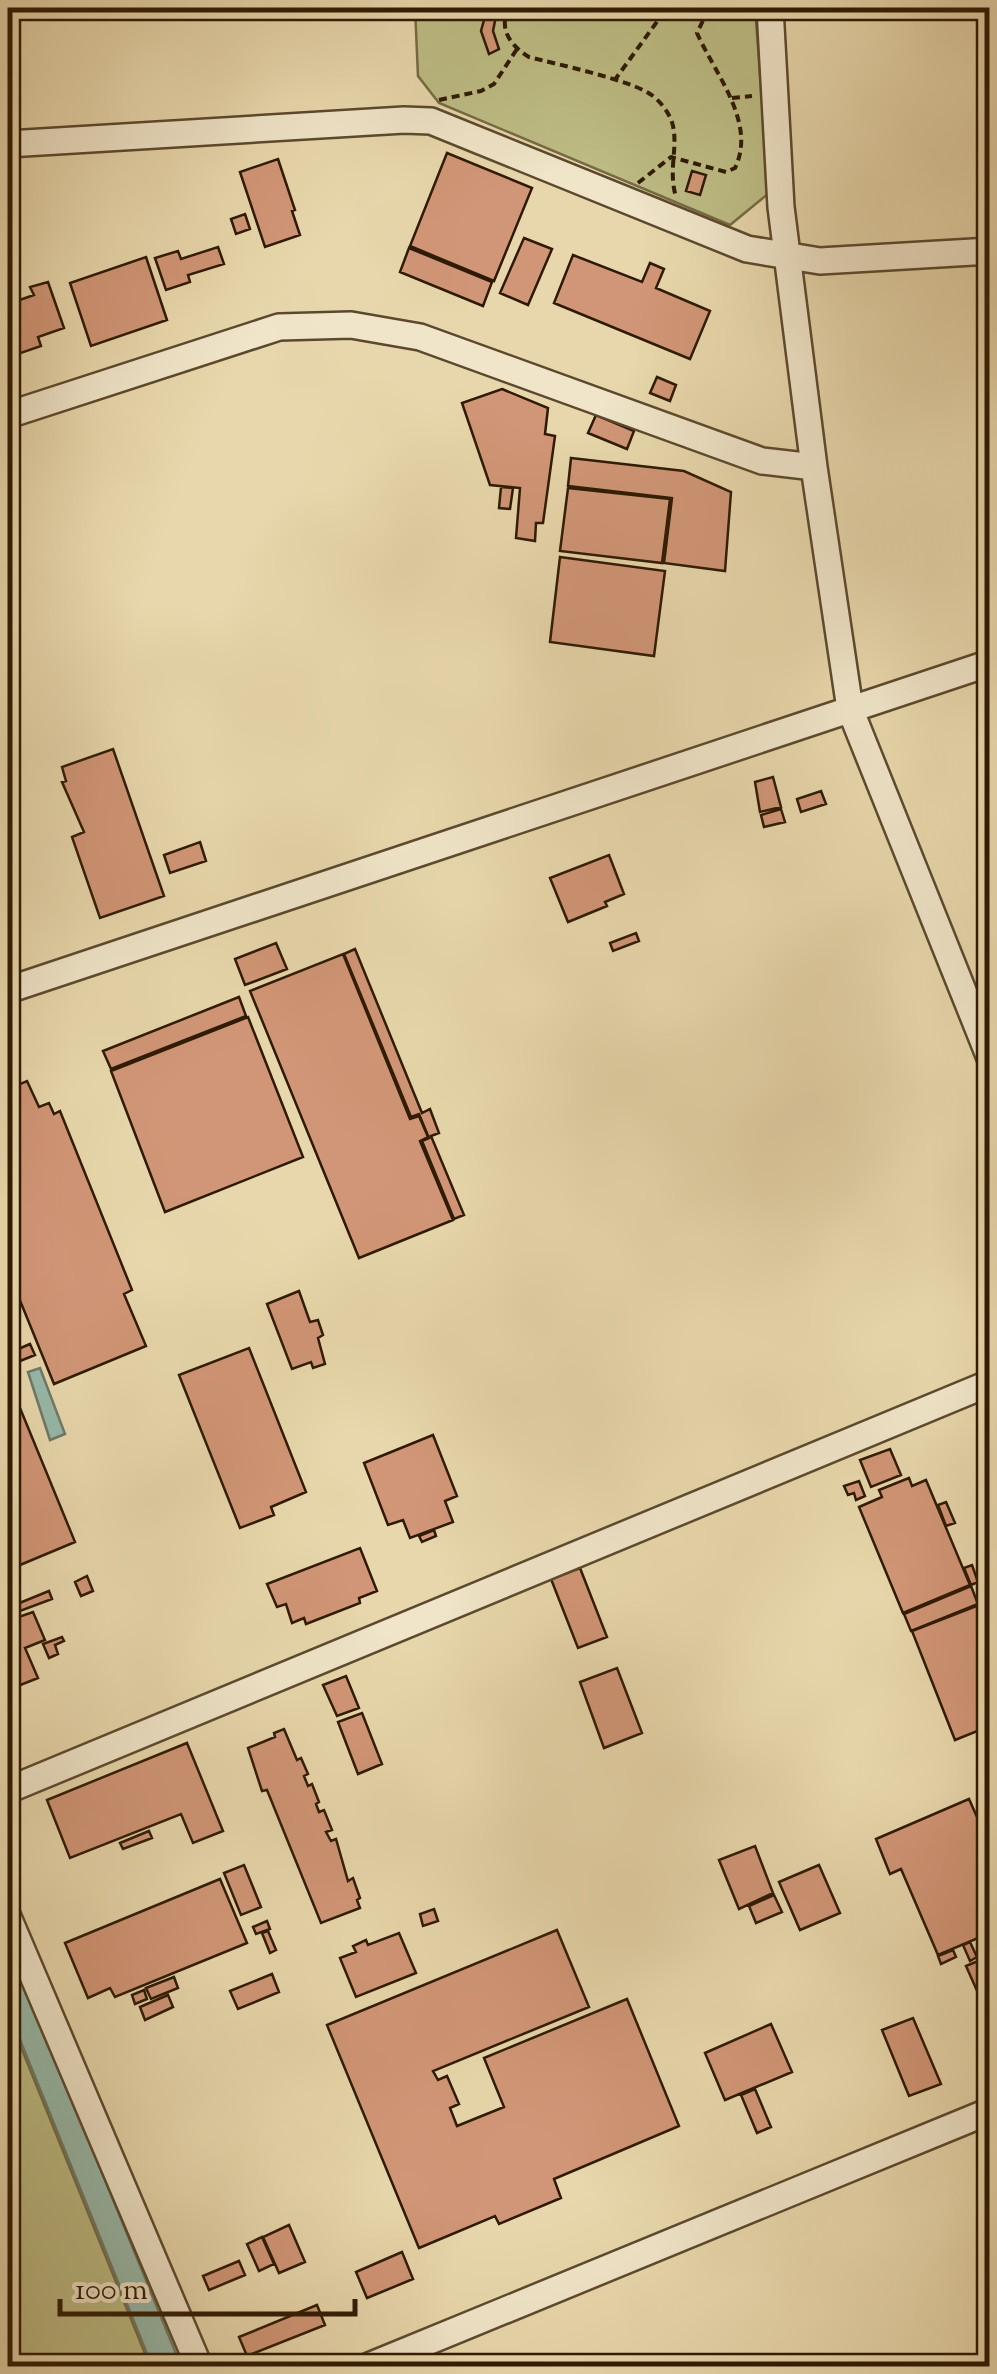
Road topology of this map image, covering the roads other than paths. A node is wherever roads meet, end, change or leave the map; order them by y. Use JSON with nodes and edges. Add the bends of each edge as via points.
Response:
{"nodes":[{"id":1,"x":770,"y":8,"type":"edge"},
{"id":2,"x":8,"y":144,"type":"edge"},
{"id":3,"x":990,"y":251,"type":"edge"},
{"id":4,"x":788,"y":258,"type":"junction"},
{"id":5,"x":8,"y":415,"type":"edge"},
{"id":6,"x":814,"y":467,"type":"junction"},
{"id":7,"x":990,"y":663,"type":"edge"},
{"id":8,"x":850,"y":710,"type":"junction"},
{"id":9,"x":8,"y":990,"type":"edge"},
{"id":10,"x":990,"y":1058,"type":"edge"},
{"id":11,"x":990,"y":1383,"type":"edge"},
{"id":12,"x":8,"y":1790,"type":"edge"},
{"id":13,"x":8,"y":1917,"type":"edge"},
{"id":14,"x":990,"y":2111,"type":"edge"},
{"id":15,"x":198,"y":2366,"type":"edge"},
{"id":16,"x":370,"y":2366,"type":"edge"}],
"edges":[{"from":1,"to":4,"type":"street"},
{"from":2,"to":4,"type":"street","via":[[431,121],[747,249]]},
{"from":3,"to":4,"type":"street","via":[[820,262]]},
{"from":4,"to":6,"type":"street"},
{"from":5,"to":6,"type":"street","via":[[279,328],[351,324],[420,337],[762,462]]},
{"from":6,"to":8,"type":"street"},
{"from":7,"to":8,"type":"street"},
{"from":8,"to":9,"type":"street"},
{"from":8,"to":10,"type":"street"},
{"from":11,"to":12,"type":"street"},
{"from":13,"to":15,"type":"street"},
{"from":14,"to":16,"type":"street"}]}
